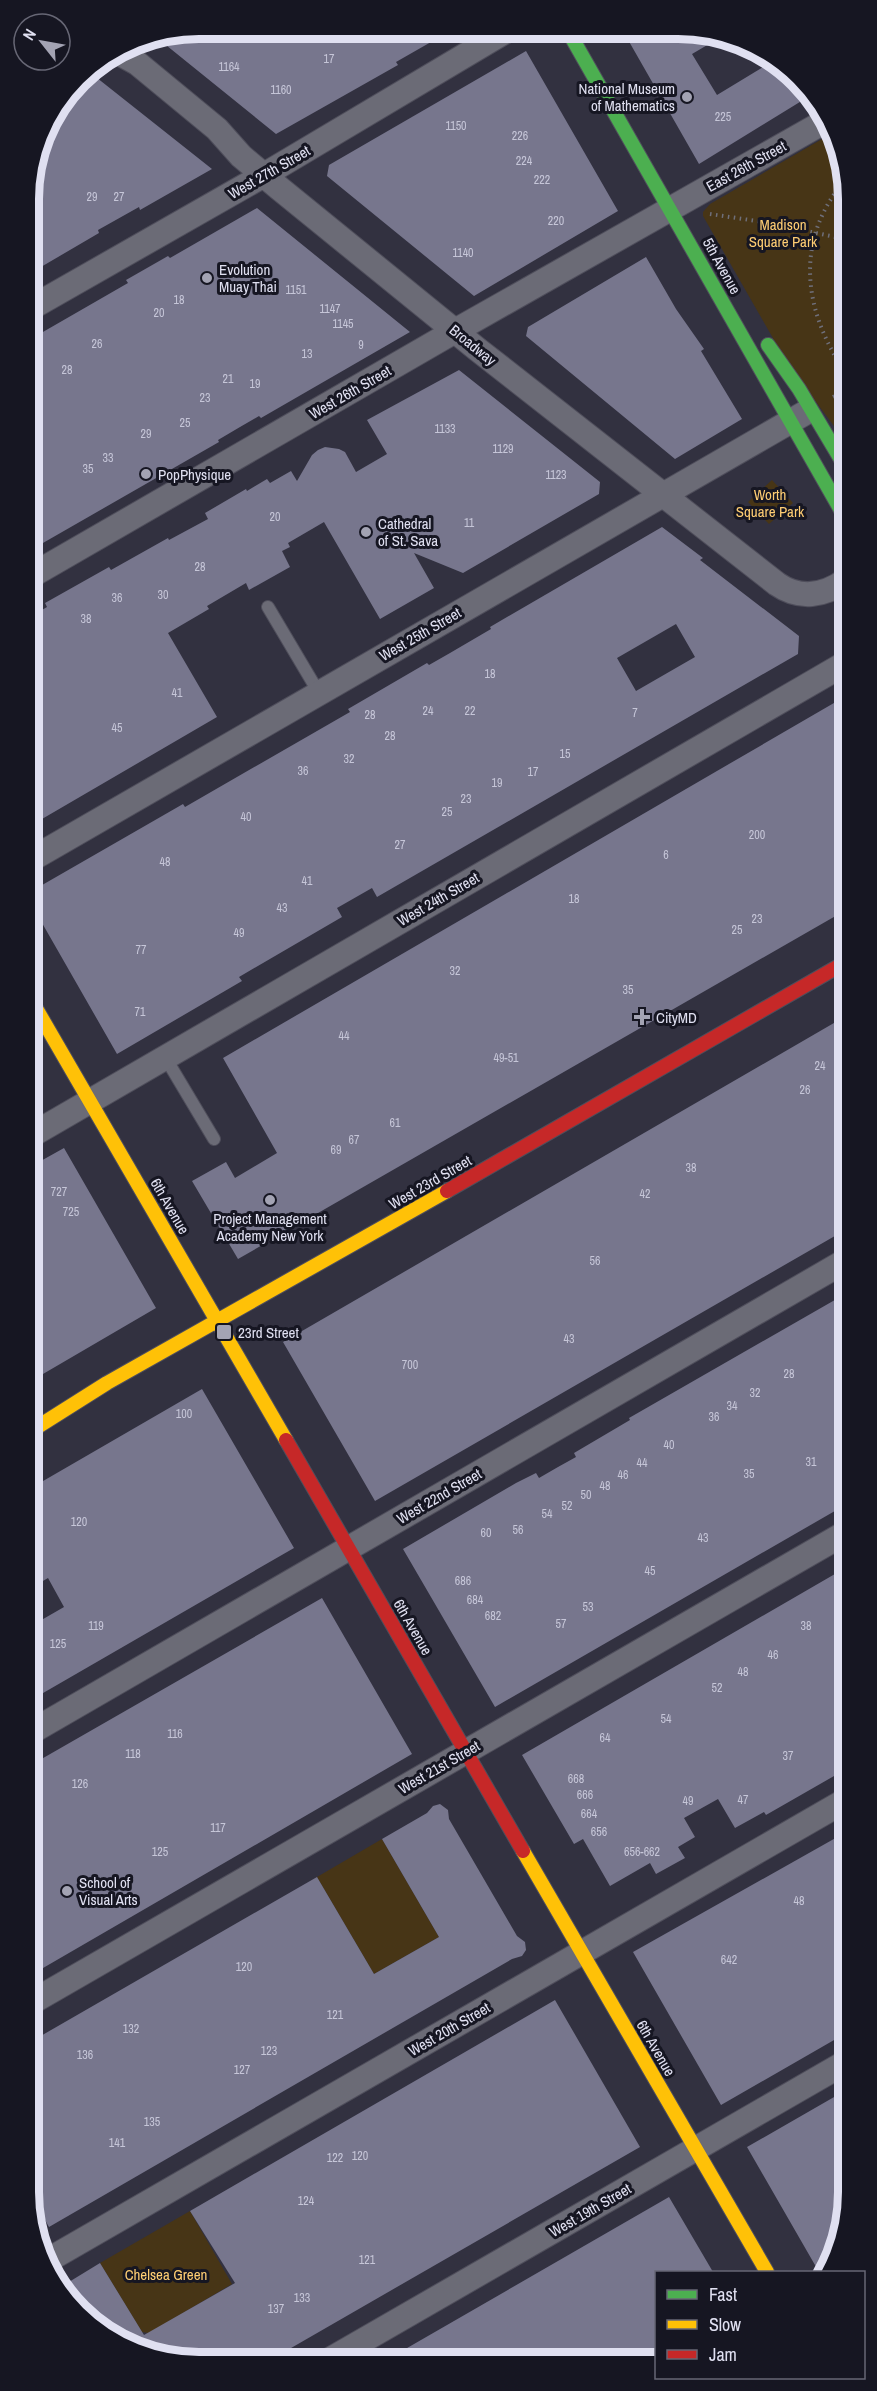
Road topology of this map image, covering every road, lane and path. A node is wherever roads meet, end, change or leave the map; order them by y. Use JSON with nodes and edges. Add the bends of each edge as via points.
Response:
{"nodes":[{"id":1,"x":492,"y":39,"type":"edge"},
{"id":2,"x":573,"y":39,"type":"edge"},
{"id":3,"x":126,"y":57,"type":"edge"},
{"id":4,"x":820,"y":124,"type":"edge"},
{"id":5,"x":264,"y":175,"type":"junction"},
{"id":6,"x":838,"y":190,"type":"edge"},
{"id":7,"x":670,"y":208,"type":"junction"},
{"id":8,"x":710,"y":214,"type":"dead end"},
{"id":9,"x":816,"y":232,"type":"junction"},
{"id":10,"x":838,"y":237,"type":"edge"},
{"id":11,"x":705,"y":270,"type":"junction"},
{"id":12,"x":39,"y":303,"type":"edge"},
{"id":13,"x":747,"y":318,"type":"dead end"},
{"id":14,"x":454,"y":331,"type":"junction"},
{"id":15,"x":760,"y":335,"type":"dead end"},
{"id":16,"x":838,"y":360,"type":"edge"},
{"id":17,"x":838,"y":394,"type":"edge"},
{"id":18,"x":819,"y":404,"type":"junction"},
{"id":19,"x":789,"y":422,"type":"junction"},
{"id":20,"x":838,"y":449,"type":"edge"},
{"id":21,"x":661,"y":496,"type":"junction"},
{"id":22,"x":838,"y":505,"type":"edge"},
{"id":23,"x":39,"y":571,"type":"edge"},
{"id":24,"x":838,"y":584,"type":"edge"},
{"id":25,"x":268,"y":607,"type":"dead end"},
{"id":26,"x":838,"y":668,"type":"edge"},
{"id":27,"x":319,"y":693,"type":"junction"},
{"id":28,"x":39,"y":855,"type":"edge"},
{"id":29,"x":838,"y":967,"type":"edge"},
{"id":30,"x":39,"y":1013,"type":"edge"},
{"id":31,"x":165,"y":1057,"type":"junction"},
{"id":32,"x":90,"y":1101,"type":"junction"},
{"id":33,"x":39,"y":1131,"type":"edge"},
{"id":34,"x":214,"y":1139,"type":"dead end"},
{"id":35,"x":838,"y":1265,"type":"edge"},
{"id":36,"x":218,"y":1322,"type":"junction"},
{"id":37,"x":39,"y":1426,"type":"edge"},
{"id":38,"x":838,"y":1537,"type":"edge"},
{"id":39,"x":349,"y":1549,"type":"junction"},
{"id":40,"x":39,"y":1727,"type":"edge"},
{"id":41,"x":466,"y":1752,"type":"junction"},
{"id":42,"x":838,"y":1805,"type":"edge"},
{"id":43,"x":582,"y":1952,"type":"junction"},
{"id":44,"x":39,"y":1998,"type":"edge"},
{"id":45,"x":838,"y":2067,"type":"edge"},
{"id":46,"x":696,"y":2149,"type":"junction"},
{"id":47,"x":53,"y":2257,"type":"edge"},
{"id":48,"x":766,"y":2271,"type":"edge"},
{"id":49,"x":343,"y":2352,"type":"edge"}],
"edges":[{"from":1,"to":5,"type":"street","name":"West 27th Street"},
{"from":2,"to":7,"type":"main road","name":"5th Avenue"},
{"from":3,"to":5,"type":"street","name":"Broadway","via":[[217,129]]},
{"from":4,"to":7,"type":"street","name":"East 26th Street"},
{"from":5,"to":12,"type":"street","name":"West 27th Street"},
{"from":5,"to":14,"type":"street","name":"Broadway"},
{"from":6,"to":9,"type":"path","via":[[826,206]]},
{"from":7,"to":11,"type":"main road","name":"5th Avenue"},
{"from":7,"to":14,"type":"street","name":"West 26th Street"},
{"from":8,"to":9,"type":"path"},
{"from":9,"to":10,"type":"path"},
{"from":9,"to":16,"type":"path","via":[[810,269],[812,301]]},
{"from":11,"to":13,"type":"main road"},
{"from":11,"to":19,"type":"main road","name":"5th Avenue"},
{"from":14,"to":21,"type":"street","name":"Broadway"},
{"from":14,"to":23,"type":"street","name":"West 26th Street"},
{"from":15,"to":18,"type":"main road"},
{"from":17,"to":18,"type":"path"},
{"from":18,"to":19,"type":"street","name":"West 25th Street"},
{"from":18,"to":20,"type":"main road"},
{"from":19,"to":21,"type":"street","name":"West 25th Street"},
{"from":19,"to":22,"type":"main road","name":"5th Avenue"},
{"from":21,"to":24,"type":"street","name":"Broadway","via":[[789,592],[819,593]]},
{"from":21,"to":27,"type":"street","name":"West 25th Street"},
{"from":25,"to":27,"type":"lane"},
{"from":26,"to":31,"type":"street","name":"West 24th Street"},
{"from":27,"to":28,"type":"street","name":"West 25th Street"},
{"from":29,"to":36,"type":"main road","name":"West 23rd Street"},
{"from":30,"to":32,"type":"main road","name":"6th Avenue"},
{"from":31,"to":32,"type":"street","name":"West 24th Street"},
{"from":31,"to":34,"type":"lane"},
{"from":32,"to":33,"type":"street","name":"West 24th Street"},
{"from":32,"to":36,"type":"main road","name":"6th Avenue"},
{"from":35,"to":39,"type":"street","name":"West 22nd Street"},
{"from":36,"to":37,"type":"main road","name":"West 23rd Street"},
{"from":36,"to":39,"type":"main road","name":"6th Avenue"},
{"from":38,"to":41,"type":"street","name":"West 21st Street"},
{"from":39,"to":40,"type":"street","name":"West 22nd Street"},
{"from":39,"to":41,"type":"main road","name":"6th Avenue"},
{"from":41,"to":43,"type":"main road","name":"6th Avenue"},
{"from":41,"to":44,"type":"street","name":"West 21st Street"},
{"from":42,"to":43,"type":"street","name":"West 20th Street"},
{"from":43,"to":46,"type":"main road","name":"6th Avenue"},
{"from":43,"to":47,"type":"street","name":"West 20th Street"},
{"from":45,"to":46,"type":"street","name":"West 19th Street"},
{"from":46,"to":48,"type":"main road","name":"6th Avenue"},
{"from":46,"to":49,"type":"street","name":"West 19th Street"}]}
